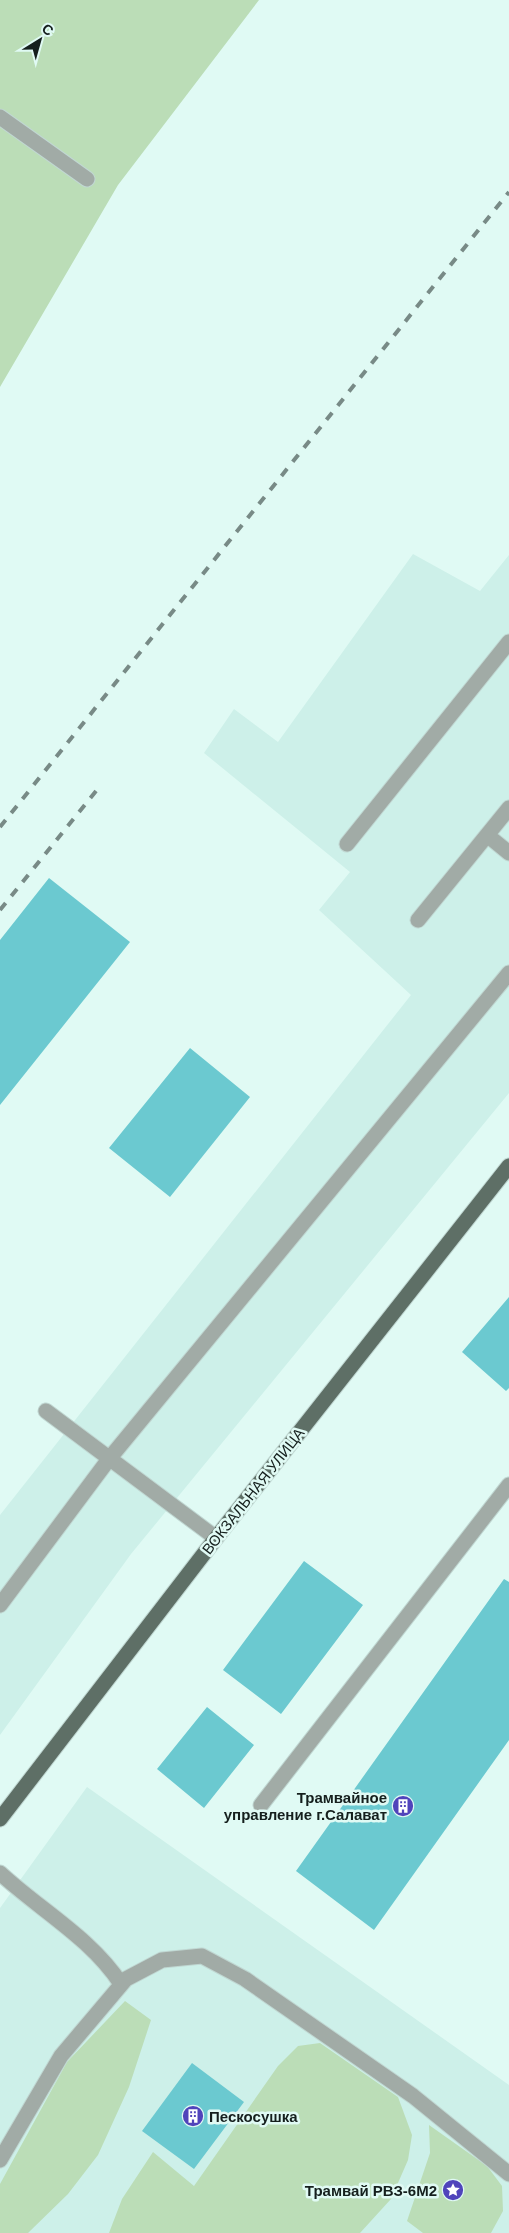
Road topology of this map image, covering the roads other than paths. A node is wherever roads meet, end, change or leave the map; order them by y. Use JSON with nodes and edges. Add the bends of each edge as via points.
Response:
{"nodes":[{"id":1,"x":0,"y":117,"type":"edge"},
{"id":2,"x":87,"y":179,"type":"dead end"},
{"id":3,"x":509,"y":642,"type":"edge"},
{"id":4,"x":509,"y":808,"type":"edge"},
{"id":5,"x":487,"y":835,"type":"junction"},
{"id":6,"x":347,"y":844,"type":"dead end"},
{"id":7,"x":509,"y":853,"type":"edge"},
{"id":8,"x":418,"y":920,"type":"dead end"},
{"id":9,"x":509,"y":973,"type":"edge"},
{"id":10,"x":509,"y":1166,"type":"edge"},
{"id":11,"x":46,"y":1411,"type":"dead end"},
{"id":12,"x":109,"y":1459,"type":"junction"},
{"id":13,"x":509,"y":1485,"type":"edge"},
{"id":14,"x":216,"y":1538,"type":"junction"},
{"id":15,"x":0,"y":1605,"type":"edge"},
{"id":16,"x":261,"y":1805,"type":"dead end"},
{"id":17,"x":0,"y":1819,"type":"edge"},
{"id":18,"x":0,"y":1873,"type":"edge"},
{"id":19,"x":122,"y":1984,"type":"junction"},
{"id":20,"x":0,"y":2160,"type":"edge"},
{"id":21,"x":509,"y":2174,"type":"edge"}],
"edges":[{"from":1,"to":2,"type":"lane"},
{"from":3,"to":6,"type":"lane"},
{"from":4,"to":5,"type":"lane"},
{"from":5,"to":7,"type":"lane"},
{"from":5,"to":8,"type":"lane"},
{"from":9,"to":12,"type":"lane"},
{"from":10,"to":14,"type":"main road","name":"ВОКЗАЛЬНАЯ УЛИЦА"},
{"from":11,"to":12,"type":"lane"},
{"from":12,"to":14,"type":"lane"},
{"from":12,"to":15,"type":"lane"},
{"from":13,"to":16,"type":"lane"},
{"from":14,"to":17,"type":"main road","name":"ВОКЗАЛЬНАЯ УЛИЦА"},
{"from":18,"to":19,"type":"lane","via":[[88,1946]]},
{"from":19,"to":20,"type":"lane","via":[[61,2056]]},
{"from":19,"to":21,"type":"lane","via":[[162,1960],[202,1956],[245,1979],[413,2096]]}]}
